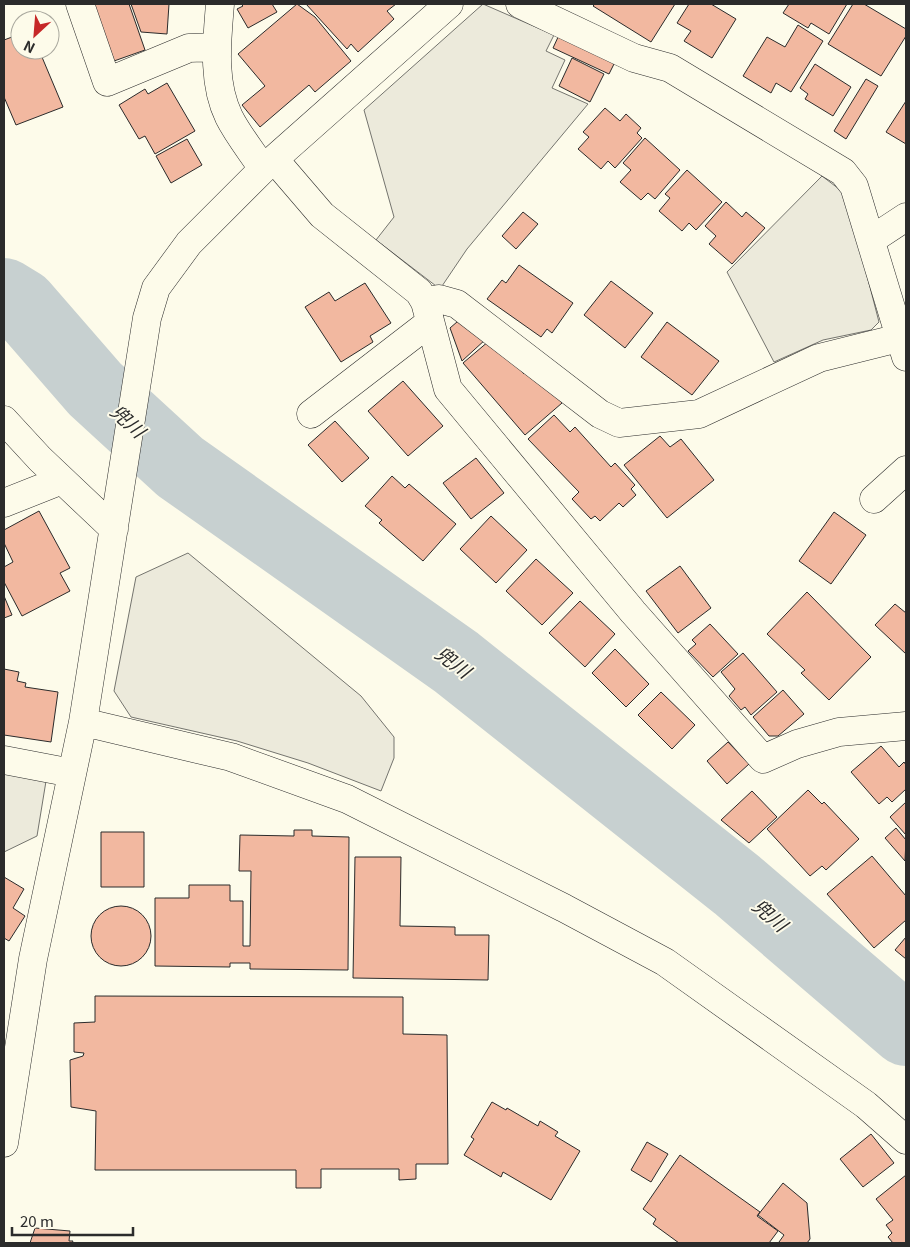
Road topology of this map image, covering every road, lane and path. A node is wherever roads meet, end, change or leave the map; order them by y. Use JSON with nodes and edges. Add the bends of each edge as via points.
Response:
{"nodes":[{"id":1,"x":80,"y":4,"type":"edge"},
{"id":2,"x":220,"y":4,"type":"edge"},
{"id":3,"x":449,"y":4,"type":"edge"},
{"id":4,"x":520,"y":4,"type":"edge"},
{"id":5,"x":217,"y":47,"type":"junction"},
{"id":6,"x":268,"y":164,"type":"junction"},
{"id":7,"x":906,"y":217,"type":"edge"},
{"id":8,"x":871,"y":240,"type":"junction"},
{"id":9,"x":427,"y":313,"type":"junction"},
{"id":10,"x":903,"y":348,"type":"edge"},
{"id":11,"x":311,"y":414,"type":"dead end"},
{"id":12,"x":4,"y":420,"type":"edge"},
{"id":13,"x":906,"y":470,"type":"edge"},
{"id":14,"x":62,"y":480,"type":"junction"},
{"id":15,"x":874,"y":499,"type":"dead end"},
{"id":16,"x":4,"y":503,"type":"edge"},
{"id":17,"x":114,"y":528,"type":"junction"},
{"id":18,"x":83,"y":722,"type":"junction"},
{"id":19,"x":906,"y":726,"type":"edge"},
{"id":20,"x":4,"y":760,"type":"edge"},
{"id":21,"x":72,"y":772,"type":"junction"},
{"id":22,"x":906,"y":1140,"type":"edge"},
{"id":23,"x":4,"y":1143,"type":"edge"}],
"edges":[{"from":1,"to":5,"type":"street","via":[[107,82],[189,48]]},
{"from":2,"to":5,"type":"street"},
{"from":3,"to":6,"type":"street"},
{"from":4,"to":8,"type":"street","via":[[634,58],[670,68],[843,172],[854,186]]},
{"from":5,"to":6,"type":"street","via":[[218,85],[229,117]]},
{"from":6,"to":9,"type":"street","via":[[322,215],[419,292]]},
{"from":6,"to":17,"type":"street","via":[[190,243],[156,288],[147,318]]},
{"from":7,"to":8,"type":"street"},
{"from":8,"to":10,"type":"street"},
{"from":9,"to":10,"type":"street","via":[[439,299],[458,304],[600,414],[619,423],[699,414],[820,358]]},
{"from":9,"to":11,"type":"street"},
{"from":9,"to":19,"type":"street","via":[[448,388],[633,612],[763,759],[797,744],[839,732]]},
{"from":12,"to":14,"type":"street"},
{"from":13,"to":15,"type":"street"},
{"from":14,"to":16,"type":"street"},
{"from":14,"to":17,"type":"street"},
{"from":17,"to":18,"type":"street"},
{"from":18,"to":21,"type":"street"},
{"from":18,"to":22,"type":"street","via":[[231,757],[347,799],[555,903],[665,962],[866,1105]]},
{"from":20,"to":21,"type":"street"},
{"from":21,"to":23,"type":"street","via":[[33,960]]}]}
